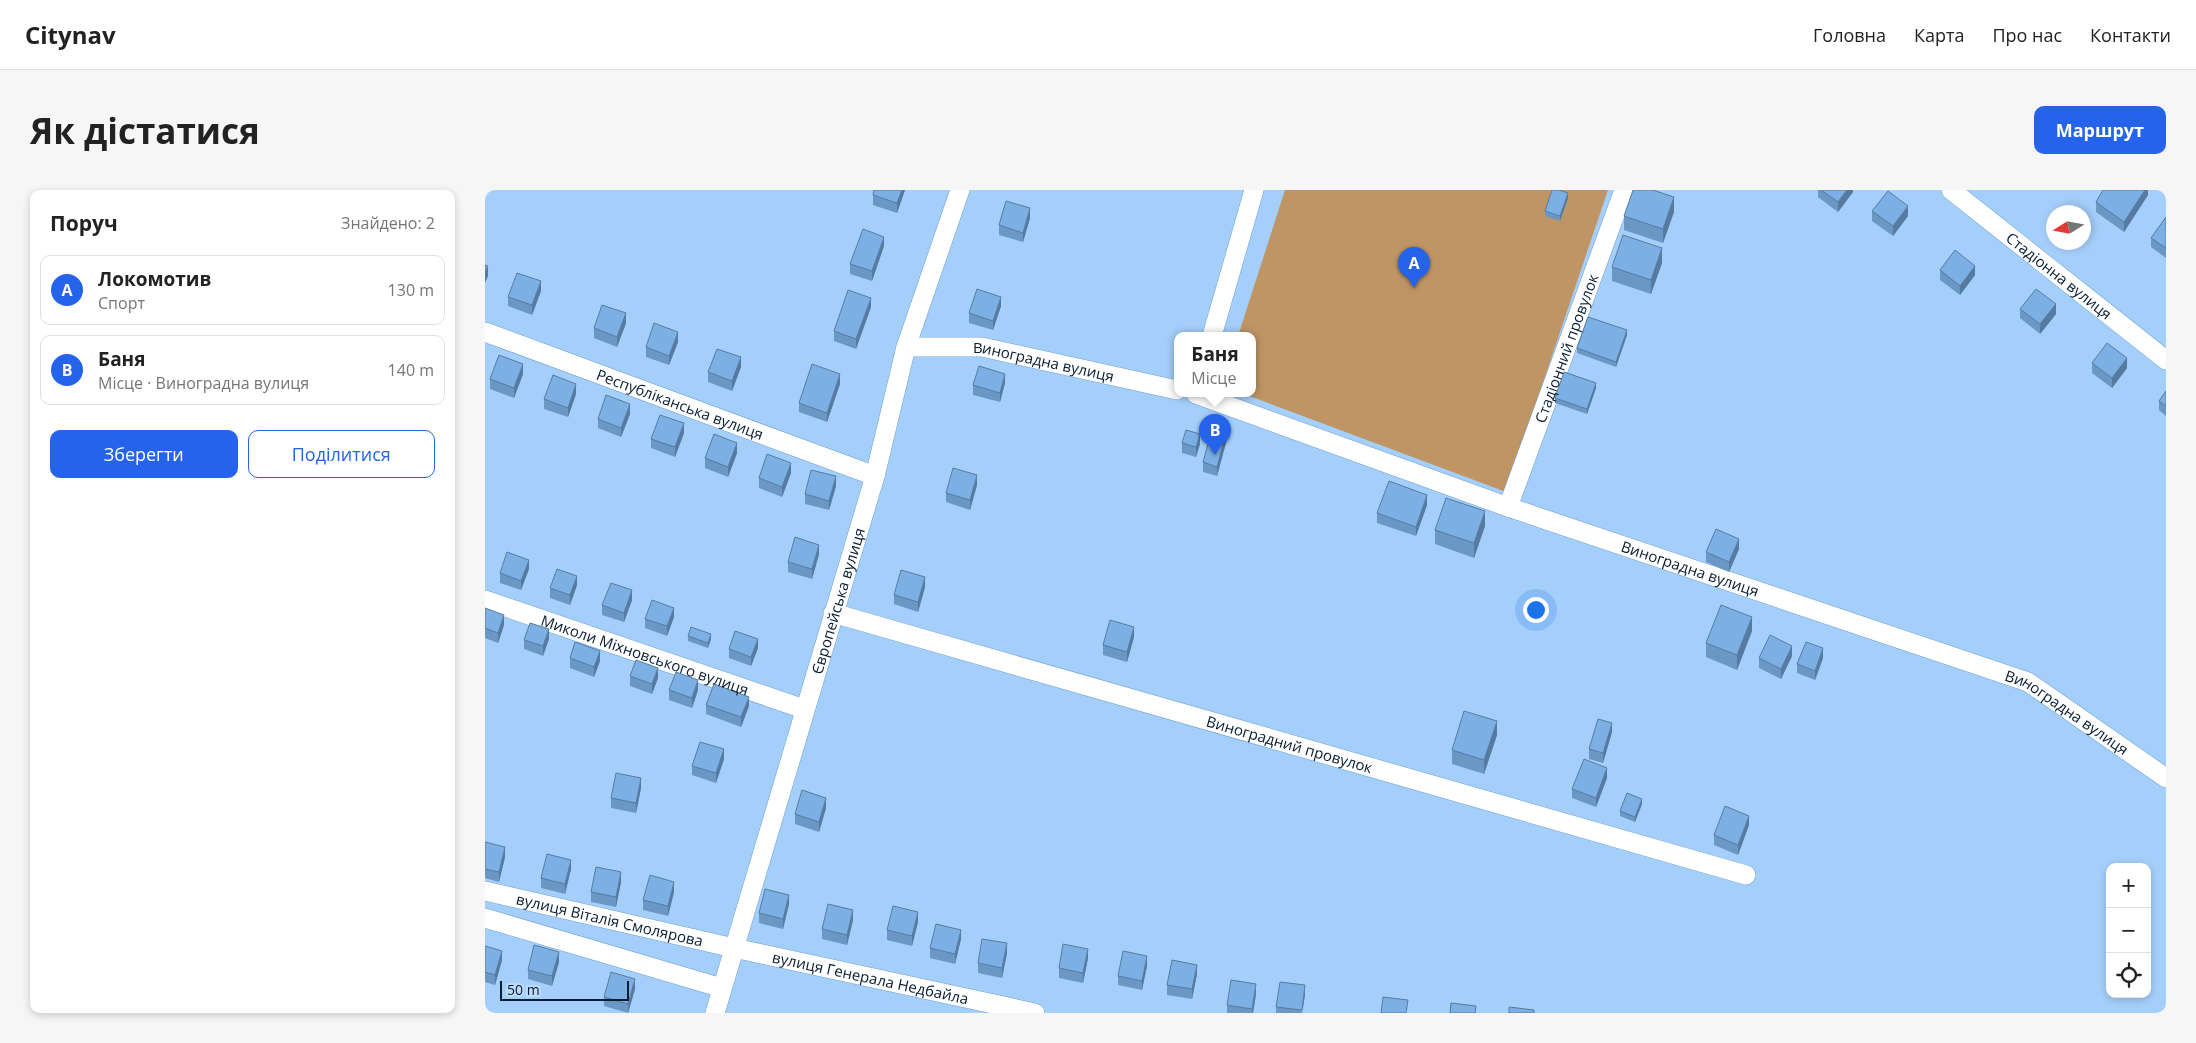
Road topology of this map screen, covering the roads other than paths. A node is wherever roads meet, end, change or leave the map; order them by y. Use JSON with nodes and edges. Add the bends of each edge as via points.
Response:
{"nodes":[{"id":1,"x":960,"y":190,"type":"edge"},
{"id":2,"x":1254,"y":190,"type":"edge"},
{"id":3,"x":1624,"y":190,"type":"edge"},
{"id":4,"x":1951,"y":190,"type":"edge"},
{"id":5,"x":485,"y":332,"type":"edge"},
{"id":6,"x":1213,"y":332,"type":"edge"},
{"id":7,"x":906,"y":347,"type":"junction"},
{"id":8,"x":2166,"y":360,"type":"edge"},
{"id":9,"x":1174,"y":389,"type":"edge"},
{"id":10,"x":1204,"y":397,"type":"edge"},
{"id":11,"x":875,"y":476,"type":"junction"},
{"id":12,"x":1508,"y":507,"type":"junction"},
{"id":13,"x":485,"y":600,"type":"edge"},
{"id":14,"x":833,"y":613,"type":"junction"},
{"id":15,"x":804,"y":709,"type":"junction"},
{"id":16,"x":2166,"y":778,"type":"edge"},
{"id":17,"x":1746,"y":875,"type":"dead end"},
{"id":18,"x":485,"y":891,"type":"edge"},
{"id":19,"x":485,"y":918,"type":"edge"},
{"id":20,"x":734,"y":948,"type":"junction"},
{"id":21,"x":722,"y":988,"type":"junction"},
{"id":22,"x":715,"y":1013,"type":"edge"},
{"id":23,"x":1035,"y":1013,"type":"edge"}],
"edges":[{"from":1,"to":7,"type":"street","name":"Європейська вулиця"},
{"from":2,"to":6,"type":"street"},
{"from":3,"to":12,"type":"street","name":"Стадіонний провулок"},
{"from":4,"to":8,"type":"street","name":"Стадіонна вулиця"},
{"from":5,"to":11,"type":"street","name":"Республіканська вулиця"},
{"from":7,"to":9,"type":"street","name":"Виноградна вулиця","via":[[982,347]]},
{"from":7,"to":11,"type":"street","name":"Європейська вулиця"},
{"from":10,"to":12,"type":"street","name":"Виноградна вулиця"},
{"from":11,"to":14,"type":"street","name":"Європейська вулиця"},
{"from":12,"to":16,"type":"street","name":"Виноградна вулиця","via":[[2028,682]]},
{"from":13,"to":15,"type":"street","name":"Миколи Міхновського вулиця"},
{"from":14,"to":15,"type":"street","name":"Європейська вулиця"},
{"from":14,"to":17,"type":"street","name":"Виноградний провулок"},
{"from":15,"to":20,"type":"street","name":"Європейська вулиця"},
{"from":18,"to":20,"type":"street","name":"вулиця Віталія Смолярова"},
{"from":19,"to":21,"type":"street","name":"вулиця Віталія Смолярова"},
{"from":20,"to":21,"type":"street","name":"Європейська вулиця"},
{"from":20,"to":23,"type":"street","name":"вулиця Генерала Недбайла"},
{"from":21,"to":22,"type":"street","name":"Європейська вулиця"}]}
